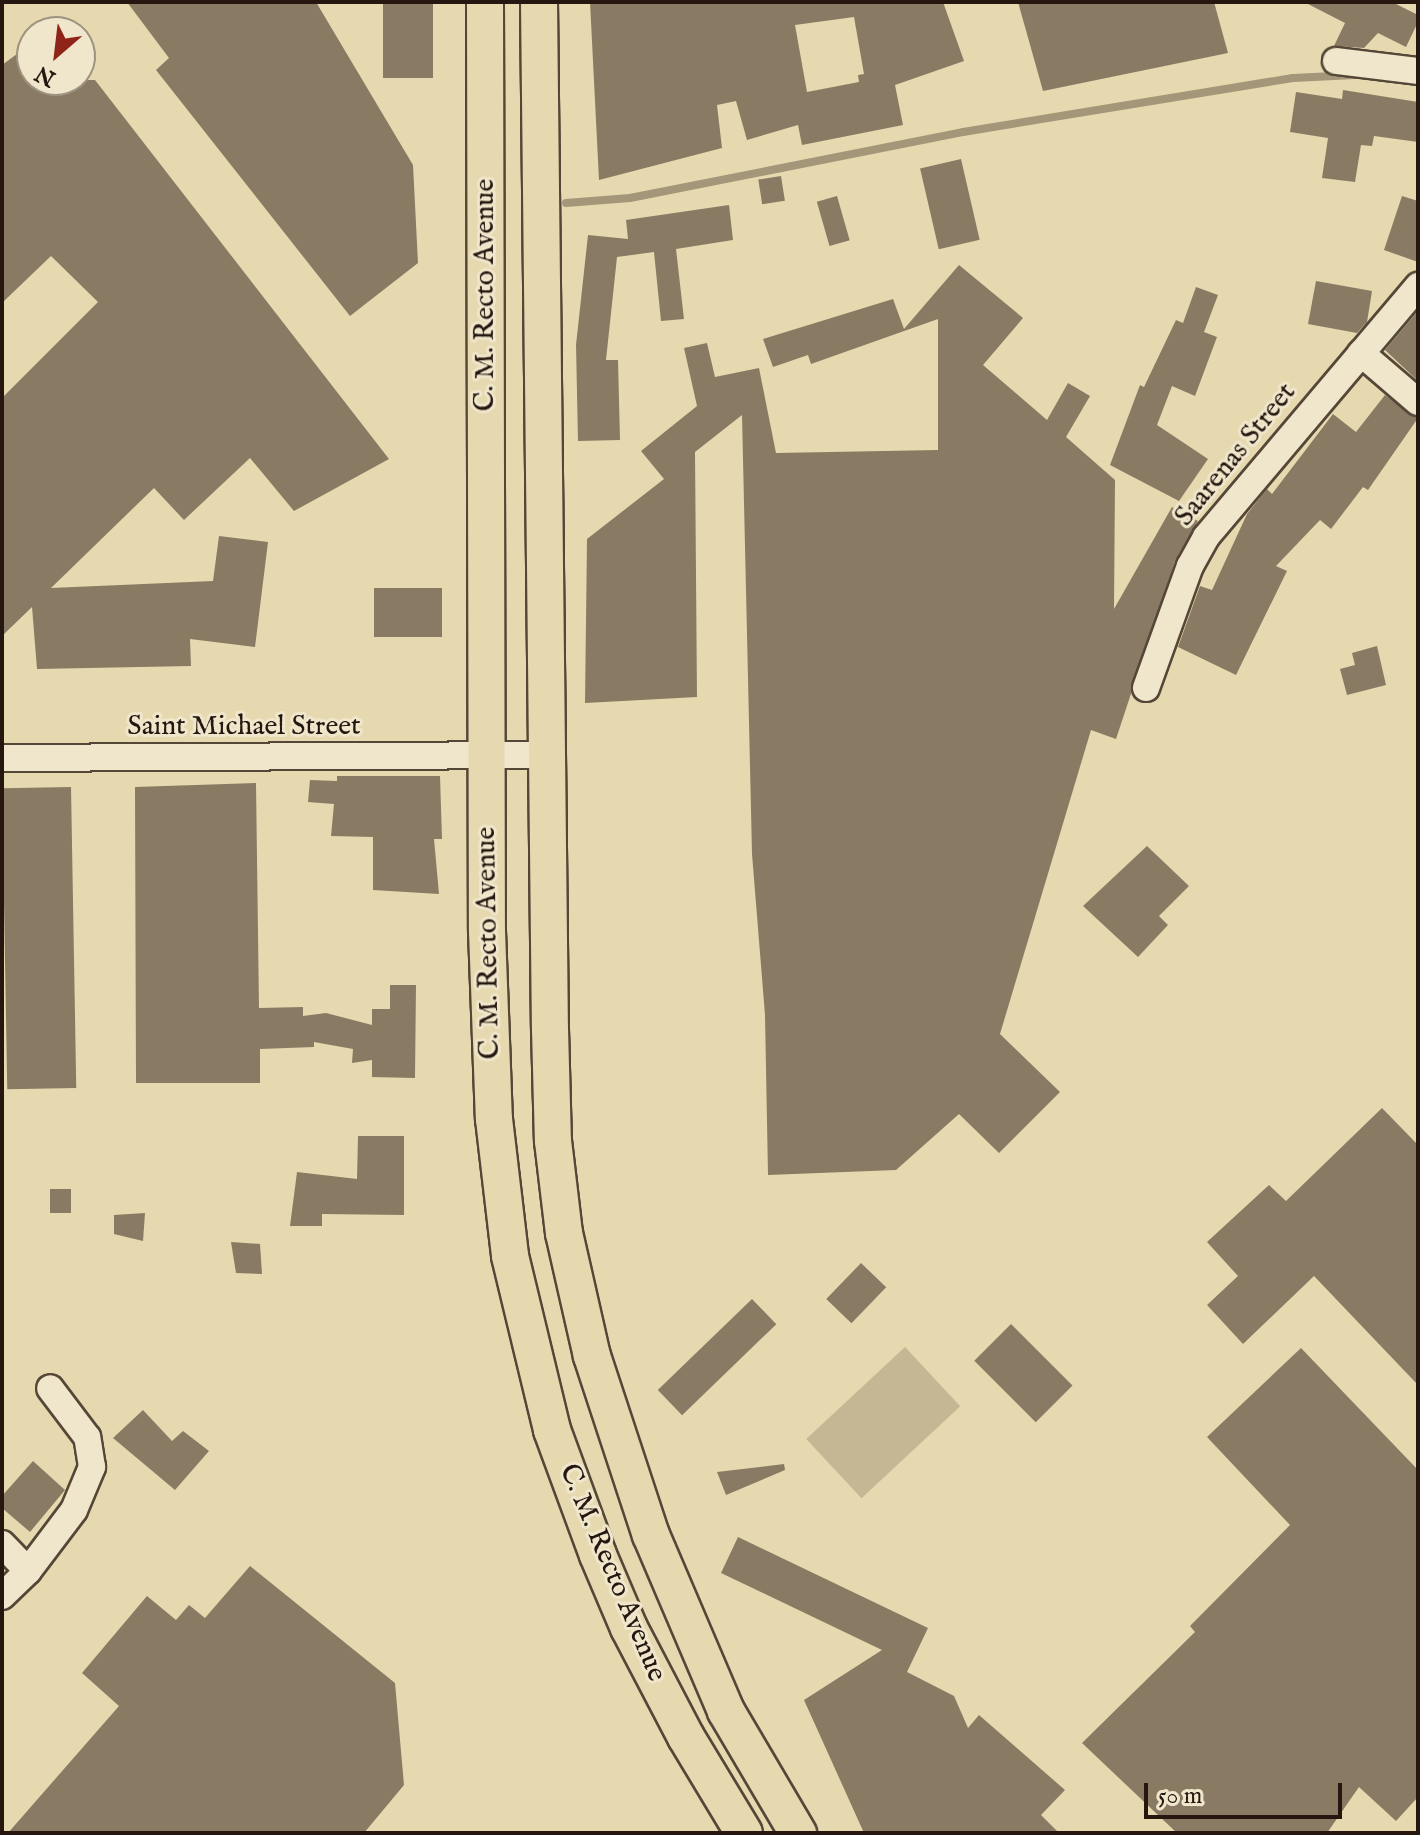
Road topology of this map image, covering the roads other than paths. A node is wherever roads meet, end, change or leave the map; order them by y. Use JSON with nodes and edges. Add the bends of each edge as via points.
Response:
{"nodes":[{"id":1,"x":485,"y":2,"type":"edge"},
{"id":2,"x":539,"y":2,"type":"edge"},
{"id":3,"x":1336,"y":61,"type":"dead end"},
{"id":4,"x":1418,"y":71,"type":"edge"},
{"id":5,"x":1418,"y":286,"type":"edge"},
{"id":6,"x":1361,"y":353,"type":"junction"},
{"id":7,"x":1418,"y":402,"type":"edge"},
{"id":8,"x":1146,"y":688,"type":"dead end"},
{"id":9,"x":487,"y":755,"type":"junction"},
{"id":10,"x":545,"y":755,"type":"junction"},
{"id":11,"x":2,"y":758,"type":"edge"},
{"id":12,"x":50,"y":1388,"type":"dead end"},
{"id":13,"x":2,"y":1544,"type":"edge"},
{"id":14,"x":28,"y":1571,"type":"junction"},
{"id":15,"x":2,"y":1596,"type":"edge"},
{"id":16,"x":744,"y":1833,"type":"edge"},
{"id":17,"x":798,"y":1833,"type":"edge"}],
"edges":[{"from":1,"to":9,"type":"highway","name":"C. M. Recto Avenue"},
{"from":2,"to":10,"type":"highway","name":"C. M. Recto Avenue"},
{"from":3,"to":4,"type":"street"},
{"from":5,"to":6,"type":"street","name":"Saarenas Street"},
{"from":6,"to":7,"type":"street"},
{"from":6,"to":8,"type":"street","name":"Saarenas Street","via":[[1206,537],[1190,566]]},
{"from":9,"to":10,"type":"street","name":"Saint Michael Street"},
{"from":9,"to":11,"type":"street","name":"Saint Michael Street"},
{"from":9,"to":16,"type":"highway","name":"C. M. Recto Avenue","via":[[494,1119],[510,1256],[528,1340],[552,1430],[629,1628]]},
{"from":10,"to":17,"type":"highway","name":"C. M. Recto Avenue","via":[[553,1141],[577,1298],[625,1464],[689,1632],[726,1711]]},
{"from":12,"to":14,"type":"street","via":[[87,1437],[92,1467],[74,1510]]},
{"from":13,"to":14,"type":"street"},
{"from":14,"to":15,"type":"street"}]}
